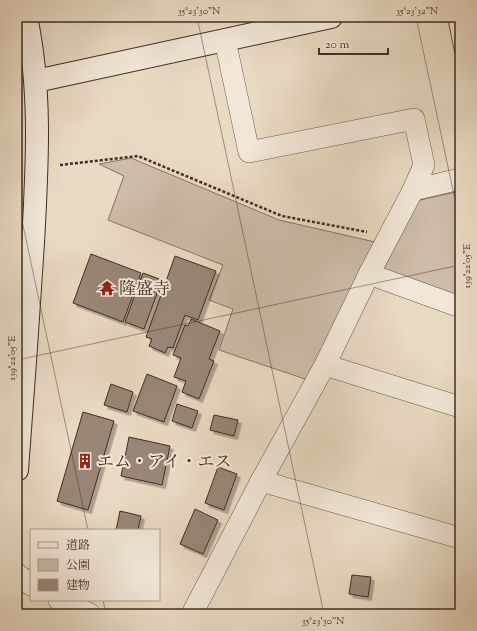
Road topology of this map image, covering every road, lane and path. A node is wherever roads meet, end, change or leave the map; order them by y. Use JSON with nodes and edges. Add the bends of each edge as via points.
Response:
{"nodes":[{"id":1,"x":26,"y":17,"type":"edge"},
{"id":2,"x":331,"y":17,"type":"edge"},
{"id":3,"x":453,"y":17,"type":"edge"},
{"id":4,"x":225,"y":40,"type":"junction"},
{"id":5,"x":459,"y":46,"type":"edge"},
{"id":6,"x":36,"y":81,"type":"junction"},
{"id":7,"x":60,"y":165,"type":"dead end"},
{"id":8,"x":460,"y":179,"type":"edge"},
{"id":9,"x":413,"y":190,"type":"junction"},
{"id":10,"x":389,"y":236,"type":"junction"},
{"id":11,"x":369,"y":274,"type":"junction"},
{"id":12,"x":460,"y":307,"type":"edge"},
{"id":13,"x":325,"y":365,"type":"junction"},
{"id":14,"x":460,"y":407,"type":"edge"},
{"id":15,"x":17,"y":470,"type":"edge"},
{"id":16,"x":261,"y":481,"type":"junction"},
{"id":17,"x":460,"y":538,"type":"edge"},
{"id":18,"x":17,"y":574,"type":"edge"},
{"id":19,"x":30,"y":584,"type":"edge"},
{"id":20,"x":61,"y":601,"type":"edge"},
{"id":21,"x":90,"y":614,"type":"edge"},
{"id":22,"x":192,"y":614,"type":"edge"}],
"edges":[{"from":1,"to":6,"type":"street"},
{"from":2,"to":4,"type":"street"},
{"from":3,"to":5,"type":"lane"},
{"from":4,"to":6,"type":"street"},
{"from":4,"to":9,"type":"street","via":[[249,152],[414,119],[424,165]]},
{"from":6,"to":15,"type":"street","via":[[37,166]]},
{"from":7,"to":10,"type":"path","via":[[138,156],[282,216]]},
{"from":8,"to":9,"type":"street"},
{"from":9,"to":10,"type":"street"},
{"from":10,"to":11,"type":"street"},
{"from":11,"to":12,"type":"street"},
{"from":11,"to":13,"type":"street"},
{"from":13,"to":14,"type":"street"},
{"from":13,"to":16,"type":"street"},
{"from":16,"to":17,"type":"street"},
{"from":16,"to":22,"type":"street"},
{"from":18,"to":19,"type":"street"},
{"from":20,"to":21,"type":"street"}]}
